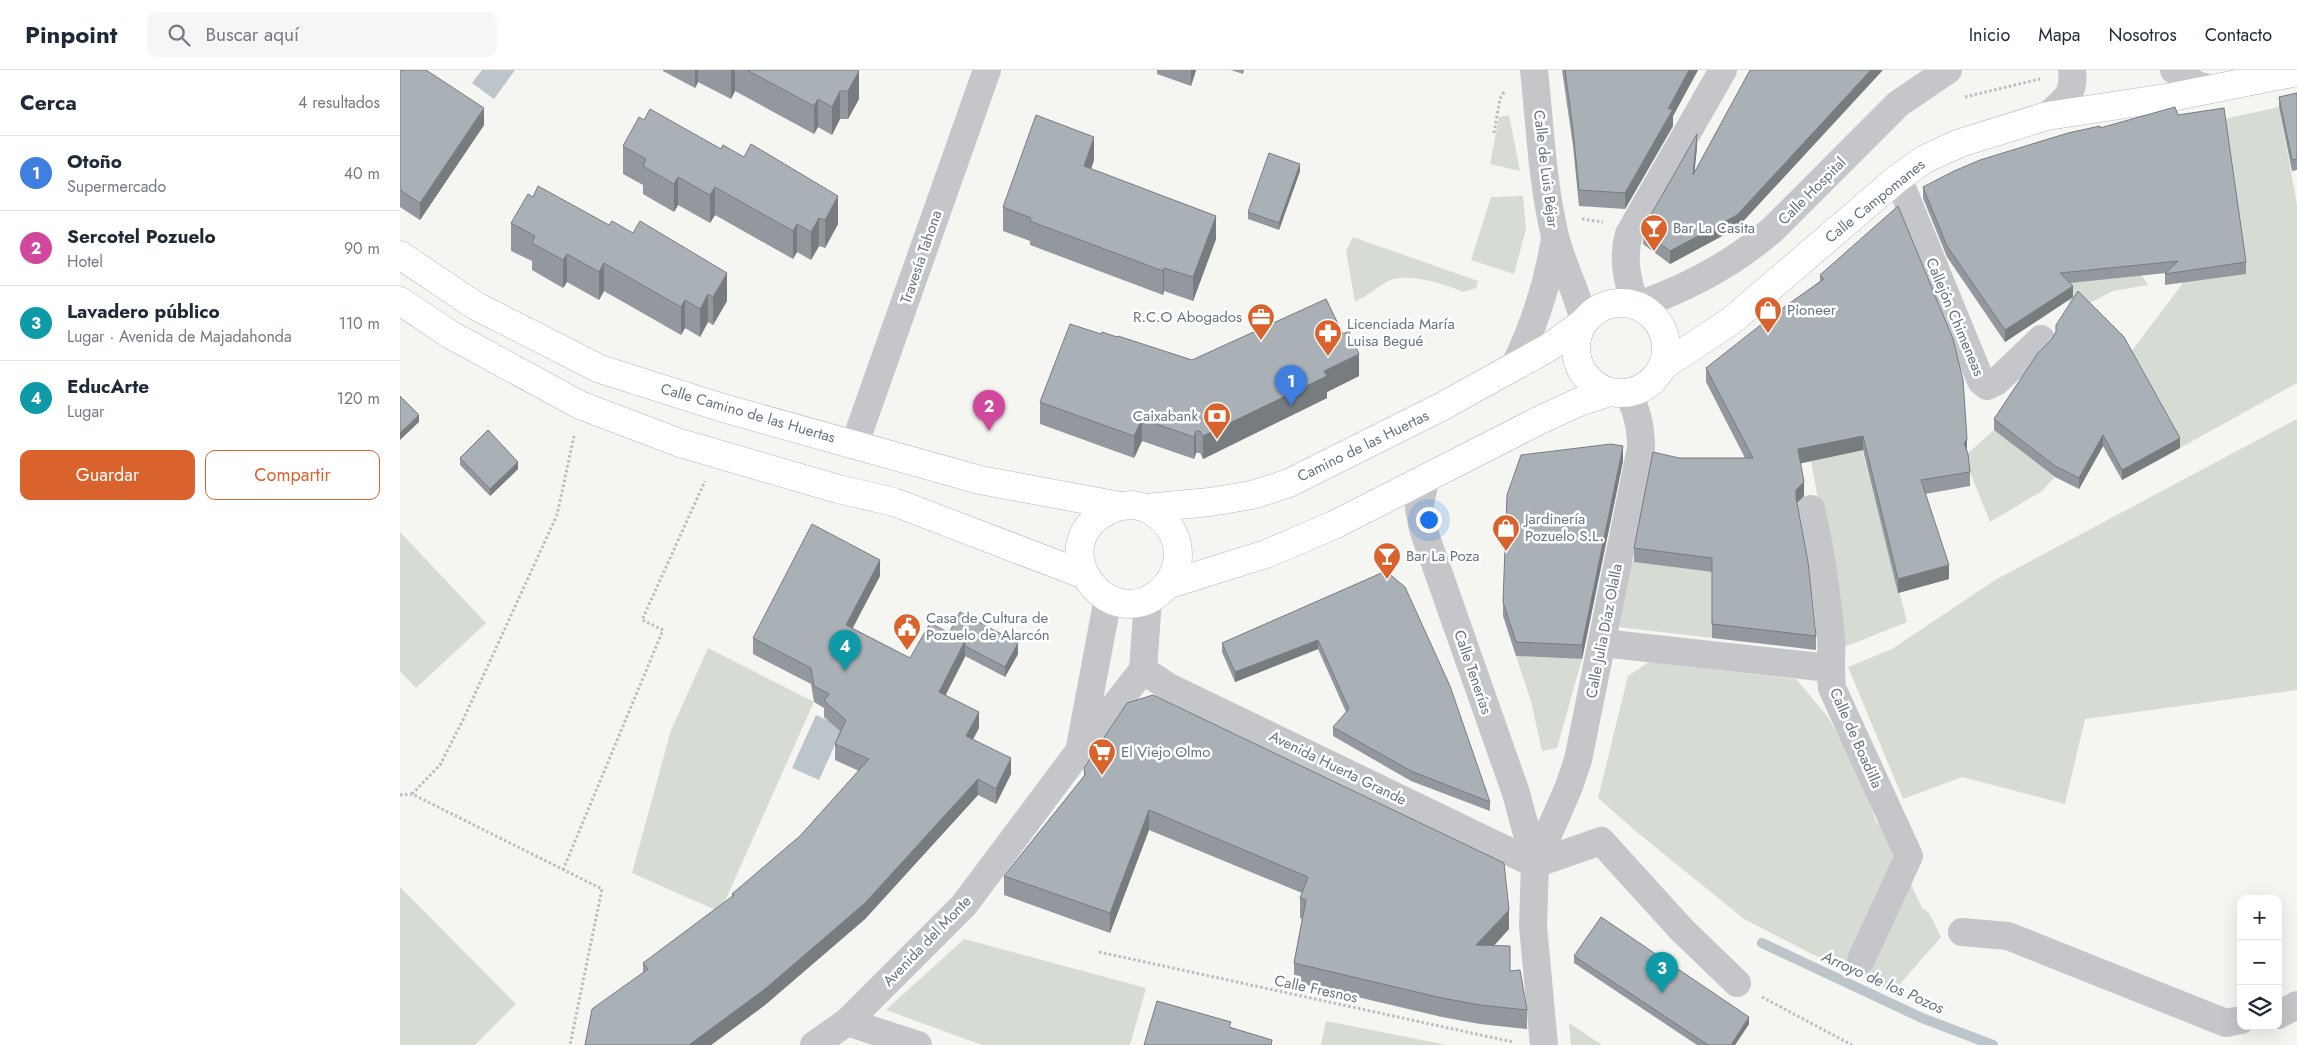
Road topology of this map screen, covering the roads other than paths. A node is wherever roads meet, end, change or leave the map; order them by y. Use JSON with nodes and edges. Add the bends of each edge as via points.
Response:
{"nodes":[{"id":1,"x":987,"y":70,"type":"edge"},
{"id":2,"x":1534,"y":70,"type":"edge"},
{"id":3,"x":1723,"y":70,"type":"edge"},
{"id":4,"x":1948,"y":70,"type":"edge"},
{"id":5,"x":2072,"y":70,"type":"edge"},
{"id":6,"x":2174,"y":70,"type":"edge"},
{"id":7,"x":2297,"y":72,"type":"edge"},
{"id":8,"x":2213,"y":89,"type":"junction"},
{"id":9,"x":2047,"y":116,"type":"junction"},
{"id":10,"x":1898,"y":178,"type":"junction"},
{"id":11,"x":1555,"y":238,"type":"junction"},
{"id":12,"x":400,"y":255,"type":"edge"},
{"id":13,"x":400,"y":301,"type":"edge"},
{"id":14,"x":1636,"y":306,"type":"junction"},
{"id":15,"x":1584,"y":322,"type":"junction"},
{"id":16,"x":2042,"y":339,"type":"dead end"},
{"id":17,"x":1663,"y":366,"type":"junction"},
{"id":18,"x":1514,"y":367,"type":"junction"},
{"id":19,"x":1618,"y":393,"type":"junction"},
{"id":20,"x":855,"y":443,"type":"junction"},
{"id":21,"x":1425,"y":480,"type":"junction"},
{"id":22,"x":1133,"y":507,"type":"junction"},
{"id":23,"x":1811,"y":509,"type":"dead end"},
{"id":24,"x":1085,"y":575,"type":"junction"},
{"id":25,"x":1158,"y":592,"type":"junction"},
{"id":26,"x":1108,"y":598,"type":"junction"},
{"id":27,"x":1602,"y":643,"type":"junction"},
{"id":28,"x":1829,"y":668,"type":"junction"},
{"id":29,"x":1143,"y":670,"type":"junction"},
{"id":30,"x":1080,"y":750,"type":"junction"},
{"id":31,"x":1535,"y":864,"type":"junction"},
{"id":32,"x":1962,"y":932,"type":"dead end"},
{"id":33,"x":1861,"y":960,"type":"dead end"},
{"id":34,"x":1737,"y":983,"type":"road end"},
{"id":35,"x":2297,"y":1005,"type":"edge"},
{"id":36,"x":2282,"y":1012,"type":"edge"},
{"id":37,"x":2237,"y":1021,"type":"edge"},
{"id":38,"x":847,"y":1022,"type":"junction"},
{"id":39,"x":1531,"y":1044,"type":"edge"},
{"id":40,"x":814,"y":1045,"type":"edge"},
{"id":41,"x":918,"y":1045,"type":"edge"}],
"edges":[{"from":1,"to":20,"type":"street","name":"Travesía Tahona"},
{"from":2,"to":11,"type":"street","name":"Calle de Luis Béjar"},
{"from":3,"to":14,"type":"street","via":[[1629,234],[1624,263]]},
{"from":4,"to":14,"type":"street","name":"Calle Hospital","via":[[1898,104],[1751,249],[1674,291]]},
{"from":5,"to":9,"type":"street","via":[[2074,84],[2069,95]]},
{"from":6,"to":8,"type":"street","via":[[2198,85]]},
{"from":7,"to":8,"type":"main road","name":"Calle Campomanes"},
{"from":8,"to":9,"type":"main road","name":"Calle Campomanes"},
{"from":9,"to":10,"type":"main road","name":"Calle Campomanes","via":[[1960,143],[1924,159]]},
{"from":10,"to":16,"type":"street","name":"Callejón Chimeneas","via":[[1980,381],[1987,386],[1996,382]]},
{"from":10,"to":17,"type":"main road","name":"Calle Campomanes","via":[[1731,321]]},
{"from":11,"to":15,"type":"street","name":"Calle de Luis Béjar"},
{"from":11,"to":18,"type":"street","via":[[1542,302]]},
{"from":12,"to":20,"type":"main road","name":"Calle Camino de las Huertas","via":[[476,306],[600,369],[723,408]]},
{"from":13,"to":24,"type":"main road","via":[[451,335],[580,405],[680,443],[894,502]]},
{"from":14,"to":15,"type":"main road","via":[[1611,304]]},
{"from":14,"to":17,"type":"main road","via":[[1653,316],[1662,328],[1666,346]]},
{"from":15,"to":18,"type":"main road","name":"Camino de las Huertas"},
{"from":15,"to":19,"type":"main road","via":[[1577,347],[1581,368],[1596,386]]},
{"from":17,"to":19,"type":"main road","via":[[1650,383]]},
{"from":18,"to":22,"type":"main road","name":"Camino de las Huertas","via":[[1433,412],[1289,482],[1252,495],[1210,502]]},
{"from":19,"to":21,"type":"main road","via":[[1580,402],[1540,420]]},
{"from":19,"to":27,"type":"street","name":"Calle Julia Díaz Olalla","via":[[1634,404],[1640,448]]},
{"from":20,"to":22,"type":"main road","name":"Calle Camino de las Huertas","via":[[980,480]]},
{"from":21,"to":25,"type":"main road","via":[[1266,554]]},
{"from":21,"to":31,"type":"street","name":"Calle Tenerías","via":[[1419,509],[1423,530],[1516,793]]},
{"from":22,"to":24,"type":"main road","via":[[1106,510],[1085,531],[1080,561]]},
{"from":22,"to":25,"type":"main road","via":[[1159,515],[1170,527],[1176,541],[1175,572]]},
{"from":23,"to":28,"type":"street","via":[[1826,589],[1831,641]]},
{"from":24,"to":26,"type":"main road","via":[[1094,589]]},
{"from":25,"to":26,"type":"main road","via":[[1135,603]]},
{"from":25,"to":29,"type":"street"},
{"from":26,"to":30,"type":"street","name":"Avenida del Monte"},
{"from":27,"to":28,"type":"street","name":"Calle de Boadilla"},
{"from":27,"to":31,"type":"street","name":"Calle Julia Díaz Olalla","via":[[1578,760]]},
{"from":28,"to":33,"type":"street","name":"Calle de Boadilla","via":[[1832,688],[1909,856]]},
{"from":29,"to":30,"type":"street","name":"Avenida del Monte"},
{"from":29,"to":31,"type":"street","name":"Avenida Huerta Grande","via":[[1167,686]]},
{"from":30,"to":38,"type":"street","name":"Avenida del Monte","via":[[964,905]]},
{"from":31,"to":34,"type":"street","via":[[1601,841],[1682,930]]},
{"from":31,"to":39,"type":"street"},
{"from":32,"to":37,"type":"street","via":[[2008,936],[2226,1023]]},
{"from":35,"to":36,"type":"street"},
{"from":38,"to":40,"type":"street","name":"Avenida del Monte"},
{"from":38,"to":41,"type":"street"}]}
